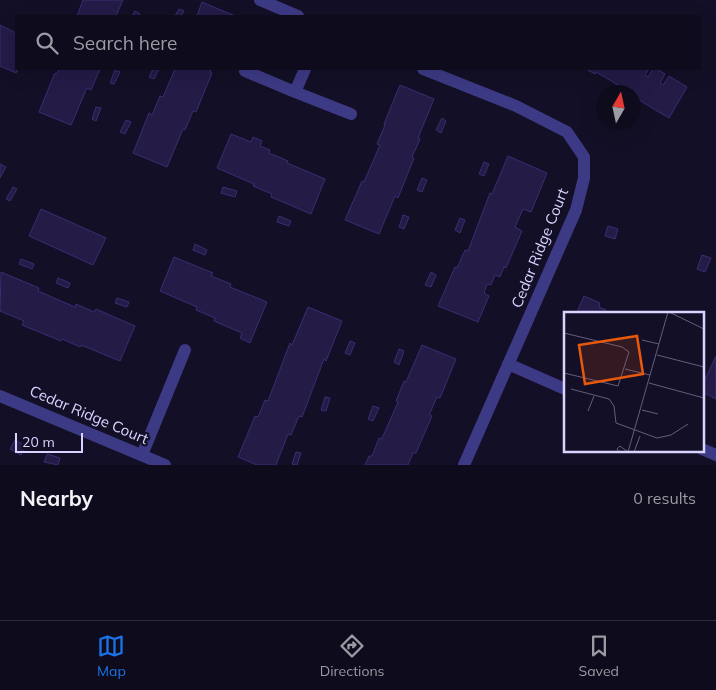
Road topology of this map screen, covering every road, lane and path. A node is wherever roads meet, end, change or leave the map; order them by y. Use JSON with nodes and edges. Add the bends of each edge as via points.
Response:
{"nodes":[{"id":1,"x":260,"y":0,"type":"edge"},
{"id":2,"x":296,"y":15,"type":"edge"},
{"id":3,"x":305,"y":70,"type":"edge"},
{"id":4,"x":426,"y":70,"type":"edge"},
{"id":5,"x":245,"y":71,"type":"dead end"},
{"id":6,"x":295,"y":92,"type":"junction"},
{"id":7,"x":350,"y":114,"type":"dead end"},
{"id":8,"x":185,"y":350,"type":"dead end"},
{"id":9,"x":508,"y":364,"type":"junction"},
{"id":10,"x":564,"y":389,"type":"edge"},
{"id":11,"x":0,"y":396,"type":"edge"},
{"id":12,"x":704,"y":450,"type":"edge"},
{"id":13,"x":142,"y":455,"type":"junction"},
{"id":14,"x":716,"y":455,"type":"edge"},
{"id":15,"x":165,"y":465,"type":"edge"},
{"id":16,"x":464,"y":465,"type":"edge"}],
"edges":[{"from":1,"to":2,"type":"street"},
{"from":3,"to":6,"type":"street"},
{"from":4,"to":9,"type":"street","name":"Cedar Ridge Court","via":[[516,106],[567,132],[584,156],[584,178],[576,210]]},
{"from":5,"to":6,"type":"street"},
{"from":6,"to":7,"type":"street"},
{"from":8,"to":13,"type":"street"},
{"from":9,"to":10,"type":"street"},
{"from":9,"to":16,"type":"street","name":"Cedar Ridge Court"},
{"from":11,"to":13,"type":"street","name":"Cedar Ridge Court"},
{"from":12,"to":14,"type":"street"},
{"from":13,"to":15,"type":"street","name":"Cedar Ridge Court"}]}
